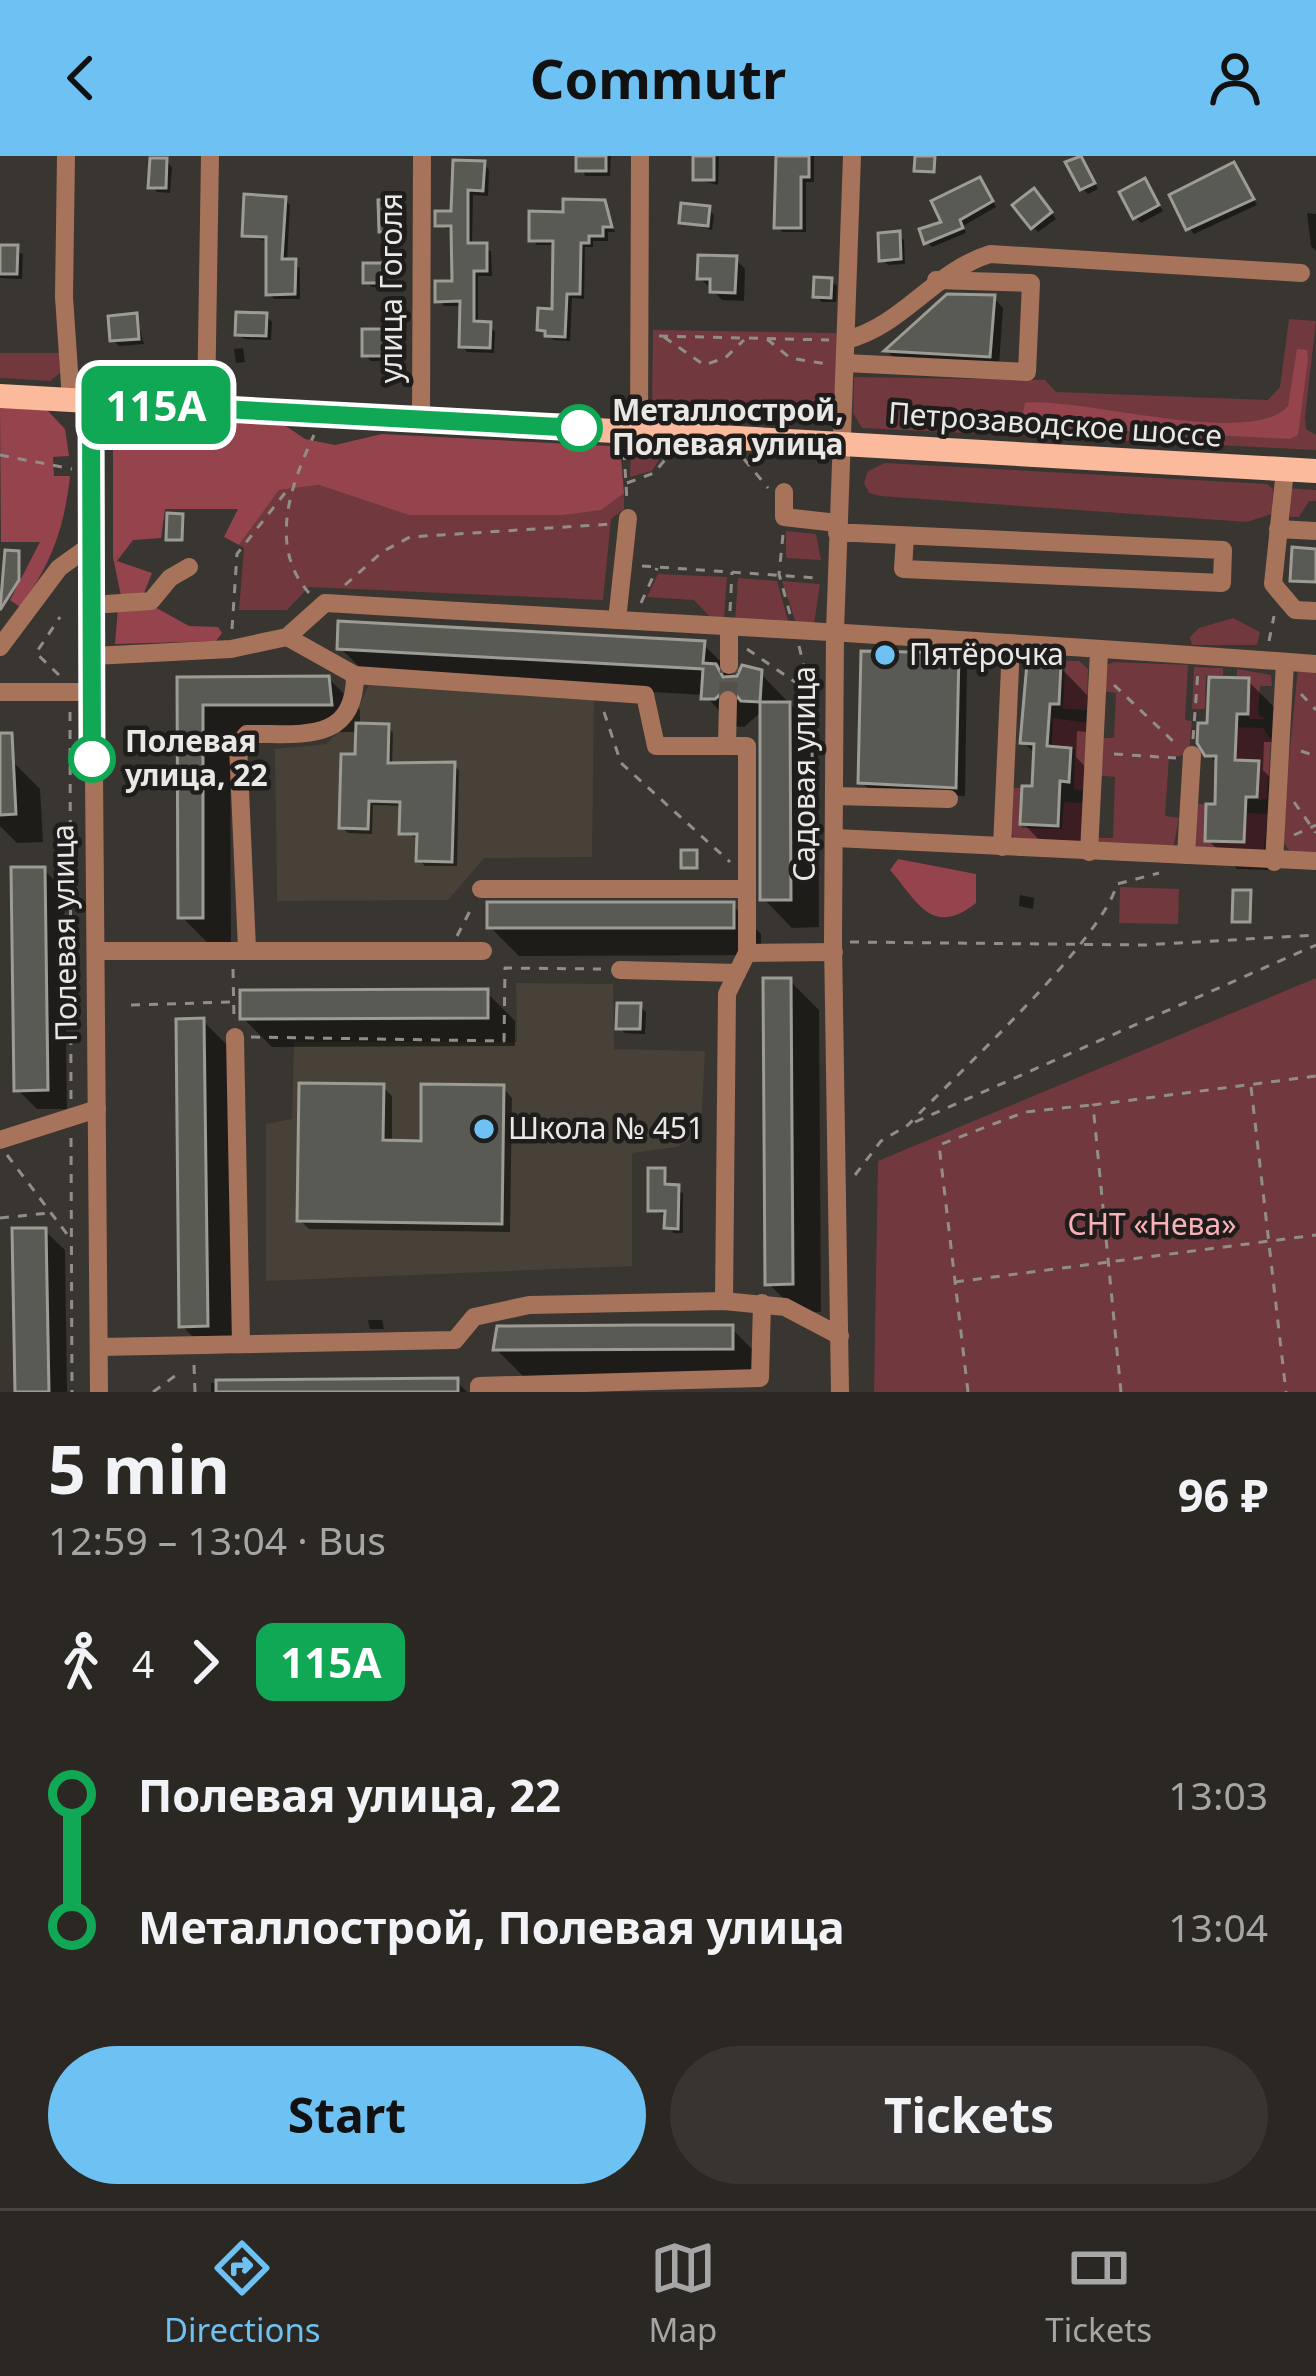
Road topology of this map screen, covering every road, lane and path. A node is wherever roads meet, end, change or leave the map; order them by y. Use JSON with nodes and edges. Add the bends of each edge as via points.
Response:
{"nodes":[{"id":1,"x":66,"y":156,"type":"edge"},
{"id":2,"x":210,"y":156,"type":"edge"},
{"id":3,"x":422,"y":156,"type":"edge"},
{"id":4,"x":640,"y":156,"type":"edge"},
{"id":5,"x":852,"y":156,"type":"edge"},
{"id":6,"x":1301,"y":273,"type":"dead end"},
{"id":7,"x":936,"y":280,"type":"junction"},
{"id":8,"x":639,"y":336,"type":"junction"},
{"id":9,"x":662,"y":336,"type":"junction"},
{"id":10,"x":746,"y":338,"type":"junction"},
{"id":11,"x":765,"y":338,"type":"junction"},
{"id":12,"x":846,"y":340,"type":"junction"},
{"id":13,"x":845,"y":363,"type":"junction"},
{"id":14,"x":0,"y":396,"type":"edge"},
{"id":15,"x":81,"y":401,"type":"junction"},
{"id":16,"x":206,"y":407,"type":"junction"},
{"id":17,"x":421,"y":421,"type":"junction"},
{"id":18,"x":317,"y":424,"type":"dead end"},
{"id":19,"x":631,"y":440,"type":"junction"},
{"id":20,"x":840,"y":441,"type":"junction"},
{"id":21,"x":0,"y":455,"type":"edge"},
{"id":22,"x":687,"y":455,"type":"dead end"},
{"id":23,"x":725,"y":457,"type":"dead end"},
{"id":24,"x":1285,"y":470,"type":"junction"},
{"id":25,"x":92,"y":471,"type":"junction"},
{"id":26,"x":1316,"y":471,"type":"edge"},
{"id":27,"x":627,"y":483,"type":"junction"},
{"id":28,"x":784,"y":491,"type":"dead end"},
{"id":29,"x":286,"y":492,"type":"junction"},
{"id":30,"x":784,"y":517,"type":"junction"},
{"id":31,"x":628,"y":518,"type":"junction"},
{"id":32,"x":837,"y":528,"type":"junction"},
{"id":33,"x":1278,"y":529,"type":"junction"},
{"id":34,"x":1316,"y":531,"type":"edge"},
{"id":35,"x":905,"y":536,"type":"junction"},
{"id":36,"x":91,"y":545,"type":"junction"},
{"id":37,"x":622,"y":565,"type":"junction"},
{"id":38,"x":658,"y":566,"type":"junction"},
{"id":39,"x":188,"y":567,"type":"dead end"},
{"id":40,"x":732,"y":571,"type":"junction"},
{"id":41,"x":779,"y":574,"type":"junction"},
{"id":42,"x":830,"y":579,"type":"dead end"},
{"id":43,"x":1280,"y":592,"type":"junction"},
{"id":44,"x":325,"y":603,"type":"junction"},
{"id":45,"x":92,"y":605,"type":"junction"},
{"id":46,"x":1316,"y":611,"type":"edge"},
{"id":47,"x":60,"y":617,"type":"dead end"},
{"id":48,"x":624,"y":621,"type":"junction"},
{"id":49,"x":795,"y":631,"type":"junction"},
{"id":50,"x":836,"y":632,"type":"junction"},
{"id":51,"x":729,"y":634,"type":"junction"},
{"id":52,"x":287,"y":637,"type":"junction"},
{"id":53,"x":1011,"y":645,"type":"junction"},
{"id":54,"x":0,"y":647,"type":"edge"},
{"id":55,"x":231,"y":649,"type":"junction"},
{"id":56,"x":93,"y":656,"type":"junction"},
{"id":57,"x":1199,"y":657,"type":"junction"},
{"id":58,"x":1099,"y":660,"type":"junction"},
{"id":59,"x":1264,"y":661,"type":"junction"},
{"id":60,"x":1285,"y":662,"type":"junction"},
{"id":61,"x":729,"y":664,"type":"tunnel mouth"},
{"id":62,"x":1316,"y":664,"type":"edge"},
{"id":63,"x":61,"y":676,"type":"dead end"},
{"id":64,"x":356,"y":676,"type":"junction"},
{"id":65,"x":0,"y":692,"type":"edge"},
{"id":66,"x":91,"y":692,"type":"junction"},
{"id":67,"x":604,"y":692,"type":"junction"},
{"id":68,"x":810,"y":692,"type":"dead end"},
{"id":69,"x":728,"y":700,"type":"tunnel mouth"},
{"id":70,"x":70,"y":703,"type":"dead end"},
{"id":71,"x":727,"y":746,"type":"junction"},
{"id":72,"x":1094,"y":752,"type":"junction"},
{"id":73,"x":1192,"y":757,"type":"junction"},
{"id":74,"x":1279,"y":781,"type":"junction"},
{"id":75,"x":835,"y":796,"type":"junction"},
{"id":76,"x":949,"y":799,"type":"dead end"},
{"id":77,"x":1314,"y":826,"type":"edge"},
{"id":78,"x":1316,"y":833,"type":"edge"},
{"id":79,"x":835,"y":838,"type":"junction"},
{"id":80,"x":1002,"y":847,"type":"junction"},
{"id":81,"x":1089,"y":851,"type":"junction"},
{"id":82,"x":1275,"y":853,"type":"junction"},
{"id":83,"x":1179,"y":855,"type":"junction"},
{"id":84,"x":1316,"y":861,"type":"edge"},
{"id":85,"x":746,"y":883,"type":"junction"},
{"id":86,"x":481,"y":890,"type":"joint"},
{"id":87,"x":1316,"y":935,"type":"edge"},
{"id":88,"x":1081,"y":943,"type":"junction"},
{"id":89,"x":1316,"y":946,"type":"edge"},
{"id":90,"x":833,"y":947,"type":"junction"},
{"id":91,"x":240,"y":949,"type":"junction"},
{"id":92,"x":96,"y":951,"type":"junction"},
{"id":93,"x":483,"y":951,"type":"dead end"},
{"id":94,"x":448,"y":952,"type":"junction"},
{"id":95,"x":747,"y":952,"type":"junction"},
{"id":96,"x":620,"y":970,"type":"joint"},
{"id":97,"x":737,"y":973,"type":"junction"},
{"id":98,"x":234,"y":1002,"type":"junction"},
{"id":99,"x":131,"y":1005,"type":"dead end"},
{"id":100,"x":235,"y":1037,"type":"junction"},
{"id":101,"x":1316,"y":1076,"type":"edge"},
{"id":102,"x":1250,"y":1085,"type":"junction"},
{"id":103,"x":1093,"y":1105,"type":"junction"},
{"id":104,"x":97,"y":1109,"type":"junction"},
{"id":105,"x":71,"y":1117,"type":"junction"},
{"id":106,"x":908,"y":1125,"type":"junction"},
{"id":107,"x":0,"y":1143,"type":"edge"},
{"id":108,"x":851,"y":1183,"type":"dead end"},
{"id":109,"x":51,"y":1213,"type":"junction"},
{"id":110,"x":0,"y":1218,"type":"edge"},
{"id":111,"x":1316,"y":1235,"type":"edge"},
{"id":112,"x":71,"y":1240,"type":"junction"},
{"id":113,"x":1267,"y":1242,"type":"junction"},
{"id":114,"x":1108,"y":1262,"type":"junction"},
{"id":115,"x":953,"y":1282,"type":"junction"},
{"id":116,"x":724,"y":1301,"type":"junction"},
{"id":117,"x":762,"y":1303,"type":"junction"},
{"id":118,"x":840,"y":1336,"type":"junction"},
{"id":119,"x":242,"y":1344,"type":"junction"},
{"id":120,"x":194,"y":1345,"type":"junction"},
{"id":121,"x":99,"y":1347,"type":"junction"},
{"id":122,"x":179,"y":1373,"type":"dead end"},
{"id":123,"x":72,"y":1392,"type":"edge"},
{"id":124,"x":99,"y":1392,"type":"edge"},
{"id":125,"x":154,"y":1392,"type":"edge"},
{"id":126,"x":195,"y":1392,"type":"edge"},
{"id":127,"x":478,"y":1392,"type":"edge"},
{"id":128,"x":840,"y":1392,"type":"edge"},
{"id":129,"x":968,"y":1392,"type":"edge"},
{"id":130,"x":1121,"y":1392,"type":"edge"},
{"id":131,"x":1286,"y":1392,"type":"edge"}],
"edges":[{"from":1,"to":15,"type":"street","name":"Полевая улица","via":[[64,297]]},
{"from":2,"to":16,"type":"street"},
{"from":3,"to":17,"type":"street","name":"улица Гоголя"},
{"from":4,"to":8,"type":"street"},
{"from":5,"to":12,"type":"street","name":"Садовая улица"},
{"from":6,"to":7,"type":"street","via":[[990,254]]},
{"from":7,"to":12,"type":"street","via":[[879,332]]},
{"from":7,"to":13,"type":"street","via":[[1031,283],[1027,372]]},
{"from":8,"to":9,"type":"path"},
{"from":8,"to":19,"type":"street"},
{"from":9,"to":10,"type":"path"},
{"from":9,"to":10,"type":"path","via":[[704,365]]},
{"from":10,"to":11,"type":"path"},
{"from":11,"to":12,"type":"path"},
{"from":11,"to":13,"type":"path","via":[[810,365]]},
{"from":12,"to":13,"type":"street","name":"Садовая улица"},
{"from":13,"to":20,"type":"street","name":"Садовая улица"},
{"from":14,"to":15,"type":"main road","name":"Петрозаводское шоссе"},
{"from":15,"to":16,"type":"main road","name":"Петрозаводское шоссе"},
{"from":15,"to":25,"type":"street","name":"Полевая улица"},
{"from":16,"to":17,"type":"main road","name":"Петрозаводское шоссе"},
{"from":17,"to":19,"type":"main road","name":"Петрозаводское шоссе"},
{"from":18,"to":29,"type":"path"},
{"from":19,"to":20,"type":"main road","name":"Петрозаводское шоссе"},
{"from":19,"to":27,"type":"path"},
{"from":20,"to":24,"type":"main road","name":"Петрозаводское шоссе"},
{"from":20,"to":32,"type":"street","name":"Садовая улица"},
{"from":21,"to":25,"type":"path"},
{"from":22,"to":27,"type":"path","via":[[669,454],[654,473]]},
{"from":23,"to":30,"type":"path","via":[[745,459]]},
{"from":24,"to":26,"type":"main road","name":"Петрозаводское шоссе"},
{"from":24,"to":33,"type":"street"},
{"from":25,"to":36,"type":"street","name":"Полевая улица"},
{"from":27,"to":31,"type":"path"},
{"from":28,"to":30,"type":"street"},
{"from":29,"to":44,"type":"path","via":[[294,565],[305,589]]},
{"from":29,"to":55,"type":"path","via":[[237,554]]},
{"from":30,"to":32,"type":"street"},
{"from":30,"to":41,"type":"path"},
{"from":31,"to":37,"type":"street"},
{"from":31,"to":44,"type":"path","via":[[606,526],[410,537]]},
{"from":32,"to":35,"type":"street"},
{"from":32,"to":50,"type":"street","name":"Садовая улица"},
{"from":33,"to":34,"type":"street"},
{"from":33,"to":43,"type":"street","via":[[1273,584]]},
{"from":35,"to":35,"type":"street","via":[[1223,550],[1222,583],[903,569]]},
{"from":36,"to":45,"type":"street","name":"Полевая улица"},
{"from":36,"to":54,"type":"street","via":[[58,568]]},
{"from":37,"to":38,"type":"path"},
{"from":37,"to":48,"type":"street"},
{"from":38,"to":40,"type":"path"},
{"from":38,"to":48,"type":"path"},
{"from":39,"to":45,"type":"street","via":[[151,601]]},
{"from":40,"to":41,"type":"path"},
{"from":40,"to":51,"type":"path"},
{"from":41,"to":42,"type":"path"},
{"from":41,"to":49,"type":"path"},
{"from":43,"to":46,"type":"street","via":[[1295,610]]},
{"from":43,"to":59,"type":"path"},
{"from":44,"to":48,"type":"street"},
{"from":44,"to":52,"type":"street"},
{"from":45,"to":56,"type":"street","name":"Полевая улица"},
{"from":47,"to":63,"type":"path","via":[[36,653]]},
{"from":48,"to":51,"type":"street"},
{"from":49,"to":50,"type":"street"},
{"from":49,"to":51,"type":"street"},
{"from":50,"to":53,"type":"street"},
{"from":50,"to":75,"type":"street","name":"Садовая улица"},
{"from":51,"to":61,"type":"street"},
{"from":51,"to":68,"type":"path"},
{"from":52,"to":55,"type":"street"},
{"from":52,"to":64,"type":"street"},
{"from":53,"to":58,"type":"street"},
{"from":53,"to":80,"type":"street"},
{"from":55,"to":56,"type":"street"},
{"from":56,"to":66,"type":"street","name":"Полевая улица"},
{"from":57,"to":58,"type":"street"},
{"from":57,"to":59,"type":"street"},
{"from":57,"to":73,"type":"path"},
{"from":58,"to":72,"type":"street"},
{"from":58,"to":73,"type":"path","via":[[1154,728]]},
{"from":59,"to":60,"type":"street"},
{"from":60,"to":62,"type":"street"},
{"from":60,"to":74,"type":"street"},
{"from":64,"to":67,"type":"street"},
{"from":64,"to":91,"type":"street","via":[[356,700],[322,733],[247,734],[238,745]]},
{"from":65,"to":66,"type":"street"},
{"from":66,"to":92,"type":"street","name":"Полевая улица"},
{"from":67,"to":71,"type":"street","via":[[645,695],[656,746]]},
{"from":67,"to":85,"type":"path","via":[[621,763]]},
{"from":69,"to":71,"type":"street"},
{"from":70,"to":105,"type":"path"},
{"from":71,"to":85,"type":"street","via":[[747,746]]},
{"from":72,"to":73,"type":"path"},
{"from":72,"to":81,"type":"street"},
{"from":73,"to":83,"type":"street"},
{"from":74,"to":77,"type":"path"},
{"from":74,"to":82,"type":"street"},
{"from":75,"to":76,"type":"street"},
{"from":75,"to":79,"type":"street","name":"Садовая улица"},
{"from":77,"to":78,"type":"path"},
{"from":77,"to":82,"type":"path"},
{"from":79,"to":80,"type":"street"},
{"from":79,"to":90,"type":"street","name":"Садовая улица"},
{"from":80,"to":81,"type":"street"},
{"from":81,"to":83,"type":"street"},
{"from":82,"to":83,"type":"street"},
{"from":82,"to":84,"type":"street"},
{"from":83,"to":88,"type":"path","via":[[1156,876],[1117,884],[1111,908]]},
{"from":85,"to":86,"type":"street"},
{"from":85,"to":95,"type":"street"},
{"from":86,"to":94,"type":"path"},
{"from":87,"to":88,"type":"path"},
{"from":88,"to":90,"type":"path"},
{"from":88,"to":106,"type":"path"},
{"from":89,"to":106,"type":"path"},
{"from":90,"to":95,"type":"street"},
{"from":90,"to":118,"type":"street","name":"Садовая улица"},
{"from":91,"to":92,"type":"street"},
{"from":91,"to":94,"type":"street"},
{"from":91,"to":98,"type":"path"},
{"from":92,"to":104,"type":"street","name":"Полевая улица"},
{"from":93,"to":94,"type":"street"},
{"from":95,"to":97,"type":"street"},
{"from":96,"to":97,"type":"street"},
{"from":96,"to":100,"type":"path","via":[[505,968],[504,1041]]},
{"from":97,"to":116,"type":"street","via":[[728,994]]},
{"from":98,"to":99,"type":"path"},
{"from":98,"to":100,"type":"path"},
{"from":100,"to":119,"type":"street"},
{"from":101,"to":102,"type":"path"},
{"from":102,"to":103,"type":"path"},
{"from":102,"to":113,"type":"path"},
{"from":103,"to":114,"type":"path"},
{"from":103,"to":115,"type":"path","via":[[1025,1112],[939,1145]]},
{"from":104,"to":105,"type":"street"},
{"from":104,"to":121,"type":"street","name":"Полевая улица"},
{"from":105,"to":107,"type":"street"},
{"from":105,"to":112,"type":"path"},
{"from":106,"to":108,"type":"path","via":[[881,1141]]},
{"from":107,"to":109,"type":"path"},
{"from":109,"to":110,"type":"path"},
{"from":109,"to":112,"type":"path"},
{"from":111,"to":113,"type":"path"},
{"from":112,"to":123,"type":"path"},
{"from":113,"to":114,"type":"path"},
{"from":113,"to":131,"type":"path"},
{"from":114,"to":115,"type":"path"},
{"from":114,"to":130,"type":"path"},
{"from":115,"to":129,"type":"path"},
{"from":116,"to":117,"type":"street"},
{"from":116,"to":119,"type":"street","via":[[529,1305],[474,1317],[455,1340]]},
{"from":117,"to":118,"type":"street"},
{"from":117,"to":127,"type":"street","via":[[760,1378]]},
{"from":118,"to":128,"type":"street","name":"Садовая улица"},
{"from":119,"to":120,"type":"street"},
{"from":120,"to":121,"type":"street"},
{"from":120,"to":126,"type":"path"},
{"from":121,"to":124,"type":"street","name":"Полевая улица"},
{"from":122,"to":125,"type":"path"}]}
